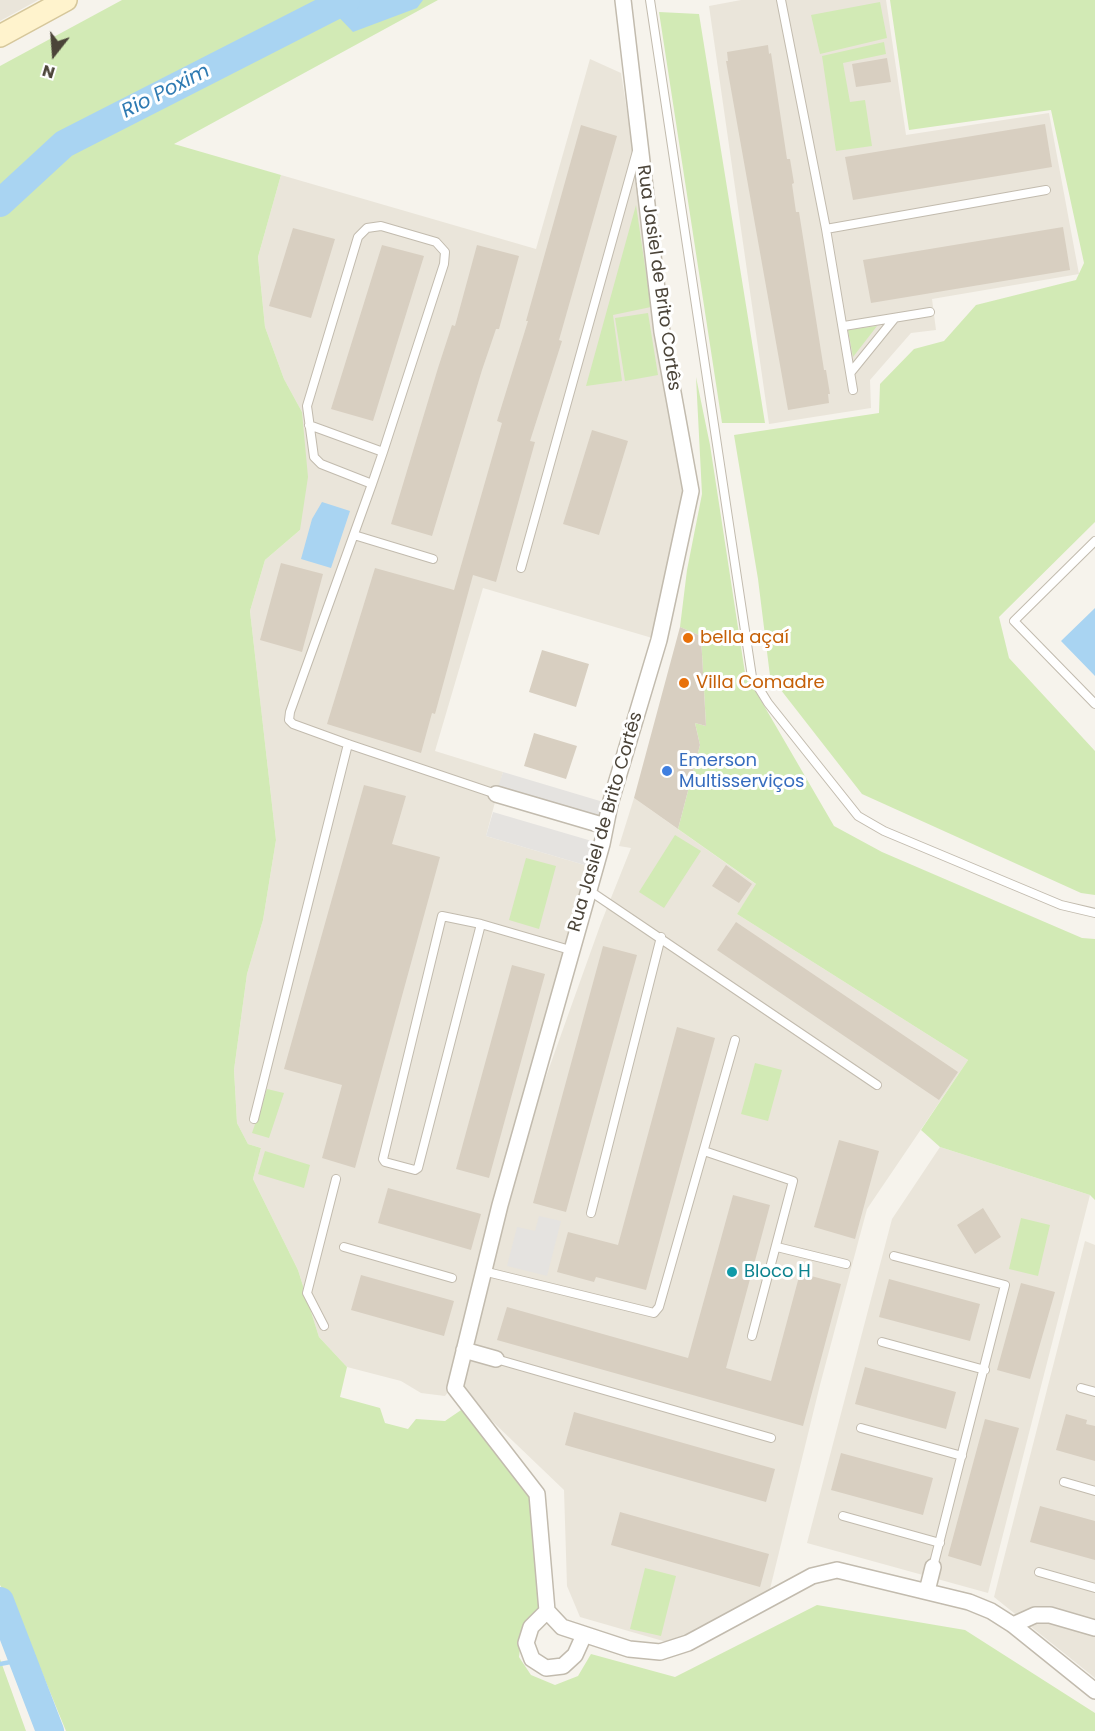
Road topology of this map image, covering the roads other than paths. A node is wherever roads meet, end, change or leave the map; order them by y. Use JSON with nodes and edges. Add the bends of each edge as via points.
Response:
{"nodes":[{"id":1,"x":66,"y":0,"type":"edge"},
{"id":2,"x":623,"y":0,"type":"edge"},
{"id":3,"x":650,"y":0,"type":"edge"},
{"id":4,"x":781,"y":0,"type":"edge"},
{"id":5,"x":0,"y":36,"type":"edge"},
{"id":6,"x":640,"y":140,"type":"junction"},
{"id":7,"x":1046,"y":190,"type":"dead end"},
{"id":8,"x":826,"y":229,"type":"junction"},
{"id":9,"x":930,"y":312,"type":"dead end"},
{"id":10,"x":894,"y":319,"type":"junction"},
{"id":11,"x":844,"y":326,"type":"junction"},
{"id":12,"x":851,"y":372,"type":"junction"},
{"id":13,"x":853,"y":390,"type":"dead end"},
{"id":14,"x":309,"y":425,"type":"junction"},
{"id":15,"x":383,"y":452,"type":"junction"},
{"id":16,"x":372,"y":484,"type":"junction"},
{"id":17,"x":354,"y":535,"type":"junction"},
{"id":18,"x":1095,"y":542,"type":"edge"},
{"id":19,"x":433,"y":560,"type":"dead end"},
{"id":20,"x":521,"y":568,"type":"dead end"},
{"id":21,"x":1095,"y":704,"type":"edge"},
{"id":22,"x":348,"y":744,"type":"junction"},
{"id":23,"x":496,"y":794,"type":"joint"},
{"id":24,"x":605,"y":826,"type":"junction"},
{"id":25,"x":587,"y":889,"type":"junction"},
{"id":26,"x":1095,"y":913,"type":"edge"},
{"id":27,"x":481,"y":924,"type":"junction"},
{"id":28,"x":661,"y":938,"type":"junction"},
{"id":29,"x":570,"y":950,"type":"junction"},
{"id":30,"x":735,"y":1040,"type":"dead end"},
{"id":31,"x":877,"y":1085,"type":"dead end"},
{"id":32,"x":254,"y":1119,"type":"dead end"},
{"id":33,"x":704,"y":1151,"type":"junction"},
{"id":34,"x":336,"y":1179,"type":"dead end"},
{"id":35,"x":591,"y":1213,"type":"dead end"},
{"id":36,"x":344,"y":1247,"type":"dead end"},
{"id":37,"x":777,"y":1247,"type":"junction"},
{"id":38,"x":894,"y":1256,"type":"dead end"},
{"id":39,"x":846,"y":1264,"type":"dead end"},
{"id":40,"x":483,"y":1271,"type":"junction"},
{"id":41,"x":452,"y":1278,"type":"dead end"},
{"id":42,"x":324,"y":1326,"type":"dead end"},
{"id":43,"x":752,"y":1336,"type":"dead end"},
{"id":44,"x":882,"y":1342,"type":"dead end"},
{"id":45,"x":464,"y":1350,"type":"junction"},
{"id":46,"x":496,"y":1359,"type":"joint"},
{"id":47,"x":985,"y":1370,"type":"junction"},
{"id":48,"x":1082,"y":1388,"type":"dead end"},
{"id":49,"x":1095,"y":1392,"type":"edge"},
{"id":50,"x":861,"y":1428,"type":"dead end"},
{"id":51,"x":771,"y":1438,"type":"dead end"},
{"id":52,"x":962,"y":1456,"type":"junction"},
{"id":53,"x":1064,"y":1482,"type":"dead end"},
{"id":54,"x":1095,"y":1491,"type":"edge"},
{"id":55,"x":843,"y":1516,"type":"dead end"},
{"id":56,"x":940,"y":1543,"type":"junction"},
{"id":57,"x":933,"y":1567,"type":"joint"},
{"id":58,"x":1039,"y":1572,"type":"dead end"},
{"id":59,"x":1095,"y":1588,"type":"edge"},
{"id":60,"x":927,"y":1591,"type":"junction"},
{"id":61,"x":547,"y":1611,"type":"junction"},
{"id":62,"x":1013,"y":1625,"type":"junction"},
{"id":63,"x":1095,"y":1628,"type":"edge"},
{"id":64,"x":584,"y":1635,"type":"junction"},
{"id":65,"x":1095,"y":1690,"type":"edge"}],
"edges":[{"from":1,"to":5,"type":"street"},
{"from":2,"to":6,"type":"street","name":"Rua Jasiel de Brito Cortês"},
{"from":3,"to":26,"type":"lane","via":[[752,677],[768,703],[858,816],[884,831],[1060,905]]},
{"from":4,"to":8,"type":"lane"},
{"from":6,"to":20,"type":"lane"},
{"from":6,"to":24,"type":"street","name":"Rua Jasiel de Brito Cortês","via":[[662,332],[691,491],[659,640]]},
{"from":7,"to":8,"type":"lane"},
{"from":8,"to":11,"type":"lane"},
{"from":9,"to":10,"type":"lane"},
{"from":10,"to":11,"type":"lane"},
{"from":10,"to":12,"type":"lane"},
{"from":11,"to":12,"type":"lane"},
{"from":12,"to":13,"type":"lane"},
{"from":14,"to":15,"type":"lane"},
{"from":14,"to":15,"type":"lane","via":[[309,399],[358,237],[367,228],[381,226],[436,242],[445,252],[444,264]]},
{"from":14,"to":16,"type":"lane","via":[[314,457],[321,465]]},
{"from":15,"to":16,"type":"lane"},
{"from":16,"to":17,"type":"lane"},
{"from":17,"to":19,"type":"lane"},
{"from":17,"to":22,"type":"lane","via":[[289,717],[293,724]]},
{"from":18,"to":21,"type":"lane","via":[[1014,621]]},
{"from":22,"to":23,"type":"lane"},
{"from":22,"to":32,"type":"lane"},
{"from":23,"to":24,"type":"street"},
{"from":24,"to":25,"type":"street","name":"Rua Jasiel de Brito Cortês"},
{"from":25,"to":28,"type":"lane"},
{"from":25,"to":29,"type":"street","name":"Rua Jasiel de Brito Cortês"},
{"from":27,"to":27,"type":"lane","via":[[418,1168],[385,1162],[442,916]]},
{"from":27,"to":29,"type":"lane"},
{"from":28,"to":31,"type":"lane"},
{"from":28,"to":35,"type":"lane"},
{"from":29,"to":40,"type":"street","name":"Rua Jasiel de Brito Cortês"},
{"from":30,"to":33,"type":"lane"},
{"from":33,"to":37,"type":"lane","via":[[793,1181]]},
{"from":33,"to":40,"type":"lane","via":[[659,1307],[654,1313]]},
{"from":34,"to":42,"type":"lane","via":[[307,1293]]},
{"from":36,"to":41,"type":"lane"},
{"from":37,"to":39,"type":"lane"},
{"from":37,"to":43,"type":"lane"},
{"from":38,"to":47,"type":"lane","via":[[1005,1285]]},
{"from":40,"to":45,"type":"street","name":"Rua Jasiel de Brito Cortês"},
{"from":44,"to":47,"type":"lane"},
{"from":45,"to":46,"type":"street"},
{"from":45,"to":61,"type":"street","name":"Rua Jasiel de Brito Cortês","via":[[456,1392],[537,1494]]},
{"from":46,"to":51,"type":"lane"},
{"from":47,"to":52,"type":"lane"},
{"from":48,"to":49,"type":"lane"},
{"from":50,"to":52,"type":"lane"},
{"from":52,"to":56,"type":"lane"},
{"from":53,"to":54,"type":"lane"},
{"from":55,"to":56,"type":"lane"},
{"from":56,"to":57,"type":"lane"},
{"from":57,"to":60,"type":"street"},
{"from":58,"to":59,"type":"lane"},
{"from":60,"to":62,"type":"street","via":[[969,1602]]},
{"from":60,"to":64,"type":"street","via":[[837,1570],[812,1576],[688,1643],[660,1653],[629,1649]]},
{"from":61,"to":64,"type":"street","via":[[562,1628]]},
{"from":61,"to":64,"type":"street","via":[[531,1627],[526,1643],[532,1659],[546,1668],[563,1666],[576,1655]]},
{"from":62,"to":63,"type":"street","via":[[1035,1615],[1050,1615]]},
{"from":62,"to":65,"type":"street"}]}
